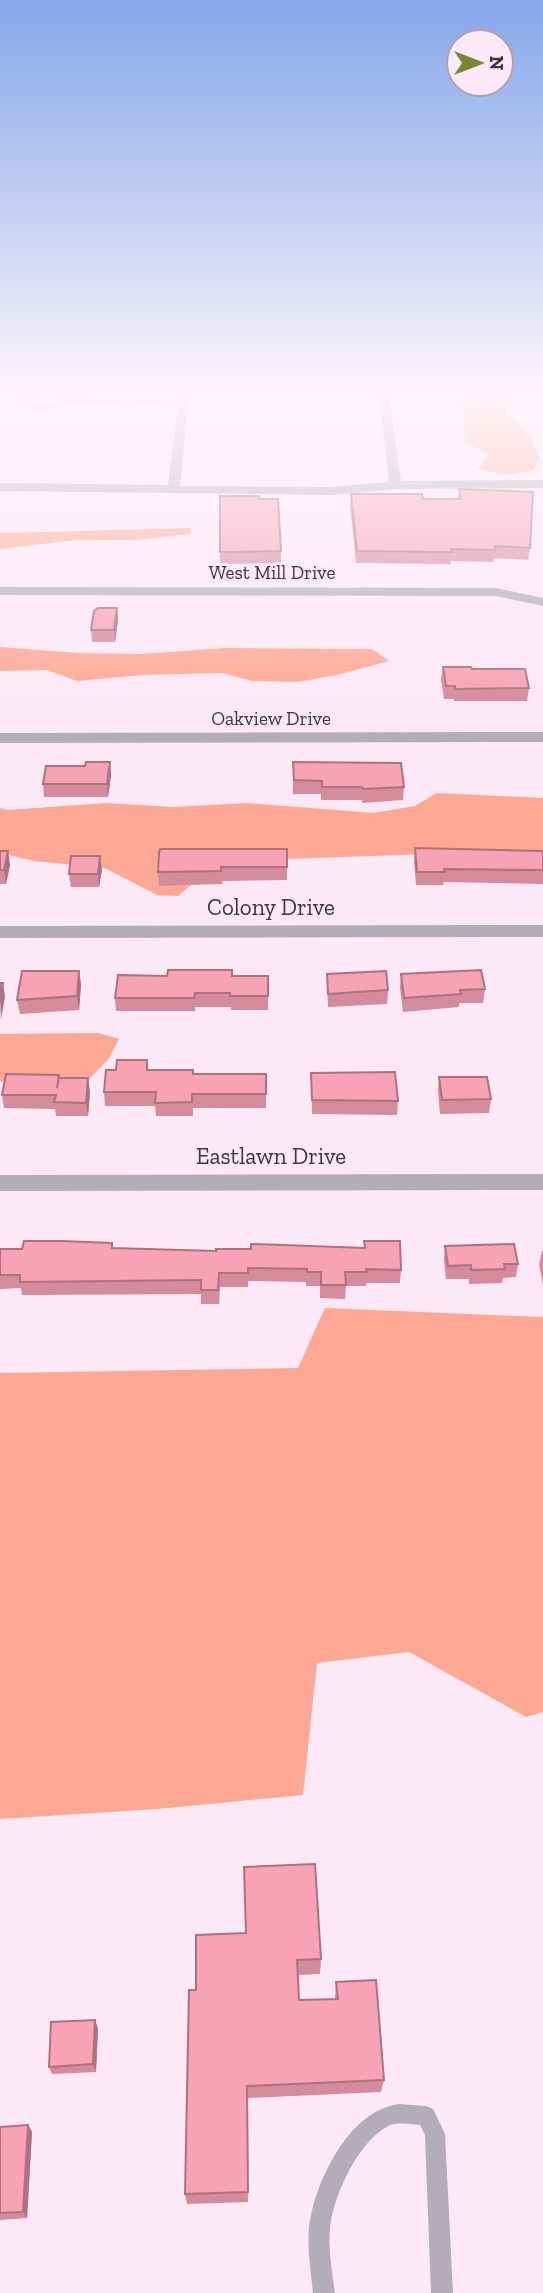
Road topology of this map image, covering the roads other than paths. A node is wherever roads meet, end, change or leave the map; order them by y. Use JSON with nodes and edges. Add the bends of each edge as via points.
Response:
{"nodes":[{"id":1,"x":0,"y":592,"type":"edge"},
{"id":2,"x":543,"y":602,"type":"edge"},
{"id":3,"x":543,"y":737,"type":"edge"},
{"id":4,"x":0,"y":738,"type":"edge"},
{"id":5,"x":543,"y":931,"type":"edge"},
{"id":6,"x":0,"y":932,"type":"edge"},
{"id":7,"x":543,"y":1182,"type":"edge"},
{"id":8,"x":0,"y":1183,"type":"edge"},
{"id":9,"x":324,"y":2293,"type":"edge"},
{"id":10,"x":442,"y":2293,"type":"edge"}],
"edges":[{"from":1,"to":2,"type":"street","name":"West Mill Drive","via":[[496,592]]},
{"from":3,"to":4,"type":"street","name":"Oakview Drive"},
{"from":5,"to":6,"type":"street","name":"Colony Drive"},
{"from":7,"to":8,"type":"street","name":"Eastlawn Drive"},
{"from":9,"to":10,"type":"lane","via":[[319,2256],[321,2216],[332,2182],[352,2148],[382,2118],[405,2112],[426,2116],[435,2134]]}]}
